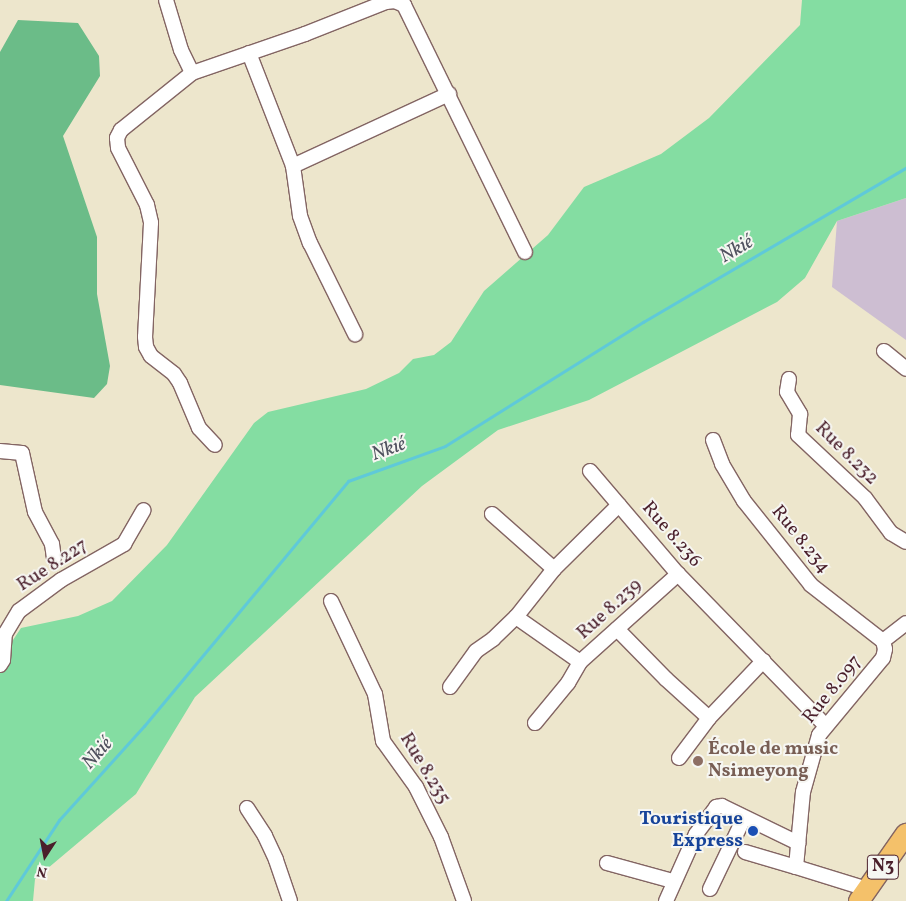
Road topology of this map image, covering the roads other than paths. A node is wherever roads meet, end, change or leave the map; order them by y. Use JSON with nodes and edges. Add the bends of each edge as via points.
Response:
{"nodes":[{"id":1,"x":166,"y":0,"type":"edge"},
{"id":2,"x":249,"y":53,"type":"junction"},
{"id":3,"x":192,"y":73,"type":"junction"},
{"id":4,"x":449,"y":94,"type":"junction"},
{"id":5,"x":293,"y":166,"type":"junction"},
{"id":6,"x":525,"y":252,"type":"dead end"},
{"id":7,"x":354,"y":334,"type":"dead end"},
{"id":8,"x":884,"y":351,"type":"dead end"},
{"id":9,"x":906,"y":369,"type":"edge"},
{"id":10,"x":789,"y":379,"type":"dead end"},
{"id":11,"x":713,"y":440,"type":"dead end"},
{"id":12,"x":215,"y":445,"type":"dead end"},
{"id":13,"x":0,"y":451,"type":"edge"},
{"id":14,"x":590,"y":471,"type":"dead end"},
{"id":15,"x":619,"y":505,"type":"junction"},
{"id":16,"x":144,"y":510,"type":"dead end"},
{"id":17,"x":492,"y":514,"type":"dead end"},
{"id":18,"x":906,"y":542,"type":"edge"},
{"id":19,"x":54,"y":558,"type":"dead end"},
{"id":20,"x":554,"y":569,"type":"junction"},
{"id":21,"x":678,"y":574,"type":"junction"},
{"id":22,"x":332,"y":601,"type":"dead end"},
{"id":23,"x":516,"y":617,"type":"junction"},
{"id":24,"x":906,"y":623,"type":"edge"},
{"id":25,"x":617,"y":630,"type":"junction"},
{"id":26,"x":883,"y":641,"type":"junction"},
{"id":27,"x":763,"y":661,"type":"junction"},
{"id":28,"x":580,"y":662,"type":"junction"},
{"id":29,"x":0,"y":665,"type":"edge"},
{"id":30,"x":450,"y":687,"type":"dead end"},
{"id":31,"x":709,"y":718,"type":"junction"},
{"id":32,"x":535,"y":723,"type":"dead end"},
{"id":33,"x":826,"y":726,"type":"junction"},
{"id":34,"x":678,"y":758,"type":"dead end"},
{"id":35,"x":247,"y":808,"type":"dead end"},
{"id":36,"x":744,"y":818,"type":"junction"},
{"id":37,"x":906,"y":834,"type":"edge"},
{"id":38,"x":798,"y":843,"type":"junction"},
{"id":39,"x":745,"y":852,"type":"dead end"},
{"id":40,"x":607,"y":863,"type":"dead end"},
{"id":41,"x":796,"y":867,"type":"junction"},
{"id":42,"x":673,"y":881,"type":"junction"},
{"id":43,"x":710,"y":889,"type":"dead end"},
{"id":44,"x":863,"y":895,"type":"edge"},
{"id":45,"x":290,"y":901,"type":"edge"},
{"id":46,"x":464,"y":901,"type":"edge"},
{"id":47,"x":666,"y":901,"type":"edge"}],
"edges":[{"from":1,"to":3,"type":"street","via":[[181,50]]},
{"from":2,"to":3,"type":"street"},
{"from":2,"to":4,"type":"street","via":[[386,2],[395,2],[404,5]]},
{"from":2,"to":5,"type":"street"},
{"from":3,"to":12,"type":"street","via":[[121,130],[118,148],[147,204],[152,224],[146,348],[174,374],[199,428]]},
{"from":4,"to":5,"type":"street"},
{"from":4,"to":6,"type":"street"},
{"from":5,"to":7,"type":"street","via":[[300,216]]},
{"from":8,"to":9,"type":"street"},
{"from":10,"to":18,"type":"street","name":"Rue 8.232","via":[[787,392],[800,414],[798,435],[865,498],[891,533]]},
{"from":11,"to":26,"type":"street","name":"Rue 8.234","via":[[722,464],[744,501],[811,585]]},
{"from":13,"to":19,"type":"street","via":[[22,453],[35,512],[50,538]]},
{"from":14,"to":15,"type":"street"},
{"from":15,"to":20,"type":"street","name":"Rue 8.236"},
{"from":15,"to":21,"type":"street","name":"Rue 8.236"},
{"from":16,"to":29,"type":"street","name":"Rue 8.227","via":[[124,544],[60,580],[20,611],[5,634]]},
{"from":17,"to":20,"type":"street"},
{"from":20,"to":23,"type":"street","name":"Rue 8.236"},
{"from":21,"to":25,"type":"street","name":"Rue 8.239"},
{"from":21,"to":27,"type":"street","name":"Rue 8.236"},
{"from":22,"to":46,"type":"street","name":"Rue 8.235","via":[[375,694],[383,741],[416,787],[441,837]]},
{"from":23,"to":28,"type":"street","name":"Rue 8.239"},
{"from":23,"to":30,"type":"street","name":"Rue 8.236","via":[[476,651]]},
{"from":24,"to":26,"type":"street"},
{"from":25,"to":28,"type":"street","name":"Rue 8.239"},
{"from":25,"to":31,"type":"street"},
{"from":26,"to":33,"type":"street","name":"Rue 8.097","via":[[883,658]]},
{"from":27,"to":31,"type":"street"},
{"from":27,"to":33,"type":"street","name":"Rue 8.236"},
{"from":28,"to":32,"type":"street","via":[[568,683]]},
{"from":31,"to":34,"type":"street"},
{"from":33,"to":38,"type":"street","name":"Rue 8.097","via":[[819,735],[810,762],[803,792]]},
{"from":35,"to":45,"type":"street","via":[[265,836]]},
{"from":36,"to":38,"type":"street"},
{"from":36,"to":42,"type":"street","via":[[722,806],[712,810]]},
{"from":36,"to":43,"type":"street"},
{"from":37,"to":44,"type":"highway","number":"N3"},
{"from":38,"to":41,"type":"street","name":"Rue 8.097"},
{"from":39,"to":41,"type":"street"},
{"from":40,"to":42,"type":"street"},
{"from":41,"to":44,"type":"street"},
{"from":42,"to":47,"type":"street"}]}
